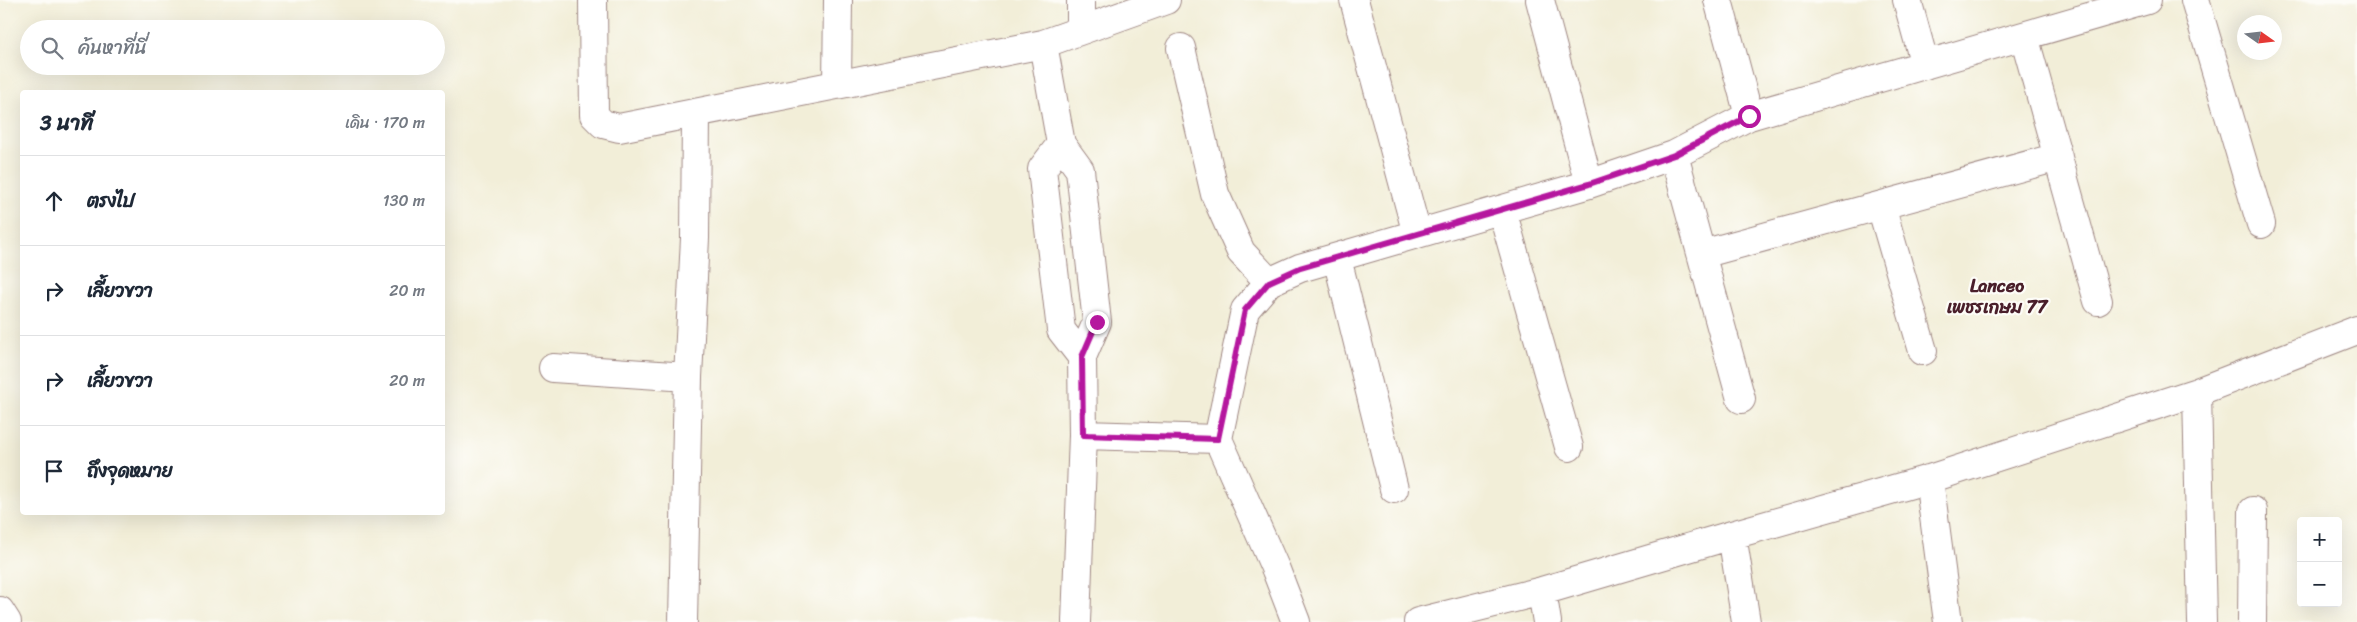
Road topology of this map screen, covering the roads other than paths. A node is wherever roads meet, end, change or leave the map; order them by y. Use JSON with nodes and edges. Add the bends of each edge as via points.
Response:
{"nodes":[{"id":1,"x":594,"y":0,"type":"edge"},
{"id":2,"x":838,"y":0,"type":"edge"},
{"id":3,"x":1081,"y":0,"type":"edge"},
{"id":4,"x":1166,"y":0,"type":"edge"},
{"id":5,"x":1354,"y":0,"type":"edge"},
{"id":6,"x":1540,"y":0,"type":"edge"},
{"id":7,"x":1718,"y":0,"type":"edge"},
{"id":8,"x":1907,"y":0,"type":"edge"},
{"id":9,"x":2147,"y":0,"type":"edge"},
{"id":10,"x":2195,"y":0,"type":"edge"},
{"id":11,"x":2093,"y":8,"type":"edge"},
{"id":12,"x":1081,"y":30,"type":"junction"},
{"id":13,"x":2024,"y":36,"type":"junction"},
{"id":14,"x":1043,"y":44,"type":"junction"},
{"id":15,"x":1182,"y":48,"type":"dead end"},
{"id":16,"x":1925,"y":64,"type":"junction"},
{"id":17,"x":836,"y":85,"type":"junction"},
{"id":18,"x":696,"y":113,"type":"junction"},
{"id":19,"x":1749,"y":116,"type":"junction"},
{"id":20,"x":1061,"y":144,"type":"junction"},
{"id":21,"x":1674,"y":155,"type":"junction"},
{"id":22,"x":2058,"y":157,"type":"junction"},
{"id":23,"x":1589,"y":184,"type":"junction"},
{"id":24,"x":1881,"y":206,"type":"junction"},
{"id":25,"x":1502,"y":210,"type":"junction"},
{"id":26,"x":2261,"y":224,"type":"dead end"},
{"id":27,"x":1416,"y":234,"type":"junction"},
{"id":28,"x":1702,"y":254,"type":"junction"},
{"id":29,"x":1337,"y":258,"type":"junction"},
{"id":30,"x":1269,"y":282,"type":"junction"},
{"id":31,"x":2098,"y":301,"type":"dead end"},
{"id":32,"x":2357,"y":330,"type":"edge"},
{"id":33,"x":1923,"y":351,"type":"dead end"},
{"id":34,"x":1082,"y":357,"type":"junction"},
{"id":35,"x":553,"y":368,"type":"dead end"},
{"id":36,"x":688,"y":377,"type":"junction"},
{"id":37,"x":2197,"y":392,"type":"junction"},
{"id":38,"x":1741,"y":399,"type":"dead end"},
{"id":39,"x":1083,"y":435,"type":"junction"},
{"id":40,"x":1218,"y":439,"type":"junction"},
{"id":41,"x":1569,"y":447,"type":"dead end"},
{"id":42,"x":1929,"y":479,"type":"junction"},
{"id":43,"x":1394,"y":489,"type":"dead end"},
{"id":44,"x":2253,"y":511,"type":"dead end"},
{"id":45,"x":1732,"y":535,"type":"junction"},
{"id":46,"x":1542,"y":592,"type":"junction"},
{"id":47,"x":0,"y":611,"type":"edge"},
{"id":48,"x":2199,"y":621,"type":"edge"},
{"id":49,"x":7,"y":622,"type":"edge"},
{"id":50,"x":683,"y":622,"type":"edge"},
{"id":51,"x":1076,"y":622,"type":"edge"},
{"id":52,"x":1296,"y":622,"type":"edge"},
{"id":53,"x":1418,"y":622,"type":"edge"},
{"id":54,"x":1547,"y":622,"type":"edge"},
{"id":55,"x":1746,"y":622,"type":"edge"},
{"id":56,"x":1948,"y":622,"type":"edge"},
{"id":57,"x":2252,"y":622,"type":"edge"}],
"edges":[{"from":1,"to":18,"type":"street","via":[[594,115],[603,124],[619,128]]},
{"from":2,"to":17,"type":"street"},
{"from":3,"to":12,"type":"street"},
{"from":4,"to":12,"type":"street"},
{"from":5,"to":27,"type":"street"},
{"from":6,"to":23,"type":"street"},
{"from":7,"to":19,"type":"street"},
{"from":8,"to":16,"type":"street"},
{"from":9,"to":11,"type":"street"},
{"from":10,"to":26,"type":"street"},
{"from":11,"to":13,"type":"street"},
{"from":12,"to":14,"type":"street"},
{"from":13,"to":16,"type":"street"},
{"from":13,"to":22,"type":"street"},
{"from":14,"to":17,"type":"street"},
{"from":14,"to":20,"type":"street"},
{"from":15,"to":30,"type":"street","via":[[1215,194],[1242,252]]},
{"from":16,"to":19,"type":"street"},
{"from":17,"to":18,"type":"street"},
{"from":18,"to":36,"type":"street","via":[[695,238]]},
{"from":19,"to":21,"type":"street"},
{"from":20,"to":34,"type":"street","via":[[1080,170],[1097,322]]},
{"from":20,"to":34,"type":"street","via":[[1042,169],[1060,330]]},
{"from":21,"to":23,"type":"street"},
{"from":21,"to":28,"type":"street"},
{"from":22,"to":24,"type":"street"},
{"from":22,"to":31,"type":"street"},
{"from":23,"to":25,"type":"street"},
{"from":24,"to":28,"type":"street"},
{"from":24,"to":33,"type":"street"},
{"from":25,"to":27,"type":"street"},
{"from":25,"to":41,"type":"street"},
{"from":27,"to":29,"type":"street"},
{"from":28,"to":38,"type":"street"},
{"from":29,"to":30,"type":"street","via":[[1300,268]]},
{"from":29,"to":43,"type":"street"},
{"from":30,"to":40,"type":"street","via":[[1245,310]]},
{"from":32,"to":37,"type":"street"},
{"from":34,"to":39,"type":"street"},
{"from":35,"to":36,"type":"street"},
{"from":36,"to":50,"type":"street"},
{"from":37,"to":42,"type":"street"},
{"from":37,"to":48,"type":"street"},
{"from":39,"to":40,"type":"street"},
{"from":39,"to":51,"type":"street"},
{"from":40,"to":52,"type":"street"},
{"from":42,"to":45,"type":"street"},
{"from":42,"to":56,"type":"street"},
{"from":44,"to":57,"type":"street"},
{"from":45,"to":46,"type":"street"},
{"from":45,"to":55,"type":"street"},
{"from":46,"to":53,"type":"street"},
{"from":46,"to":54,"type":"street"},
{"from":47,"to":49,"type":"street"}]}
